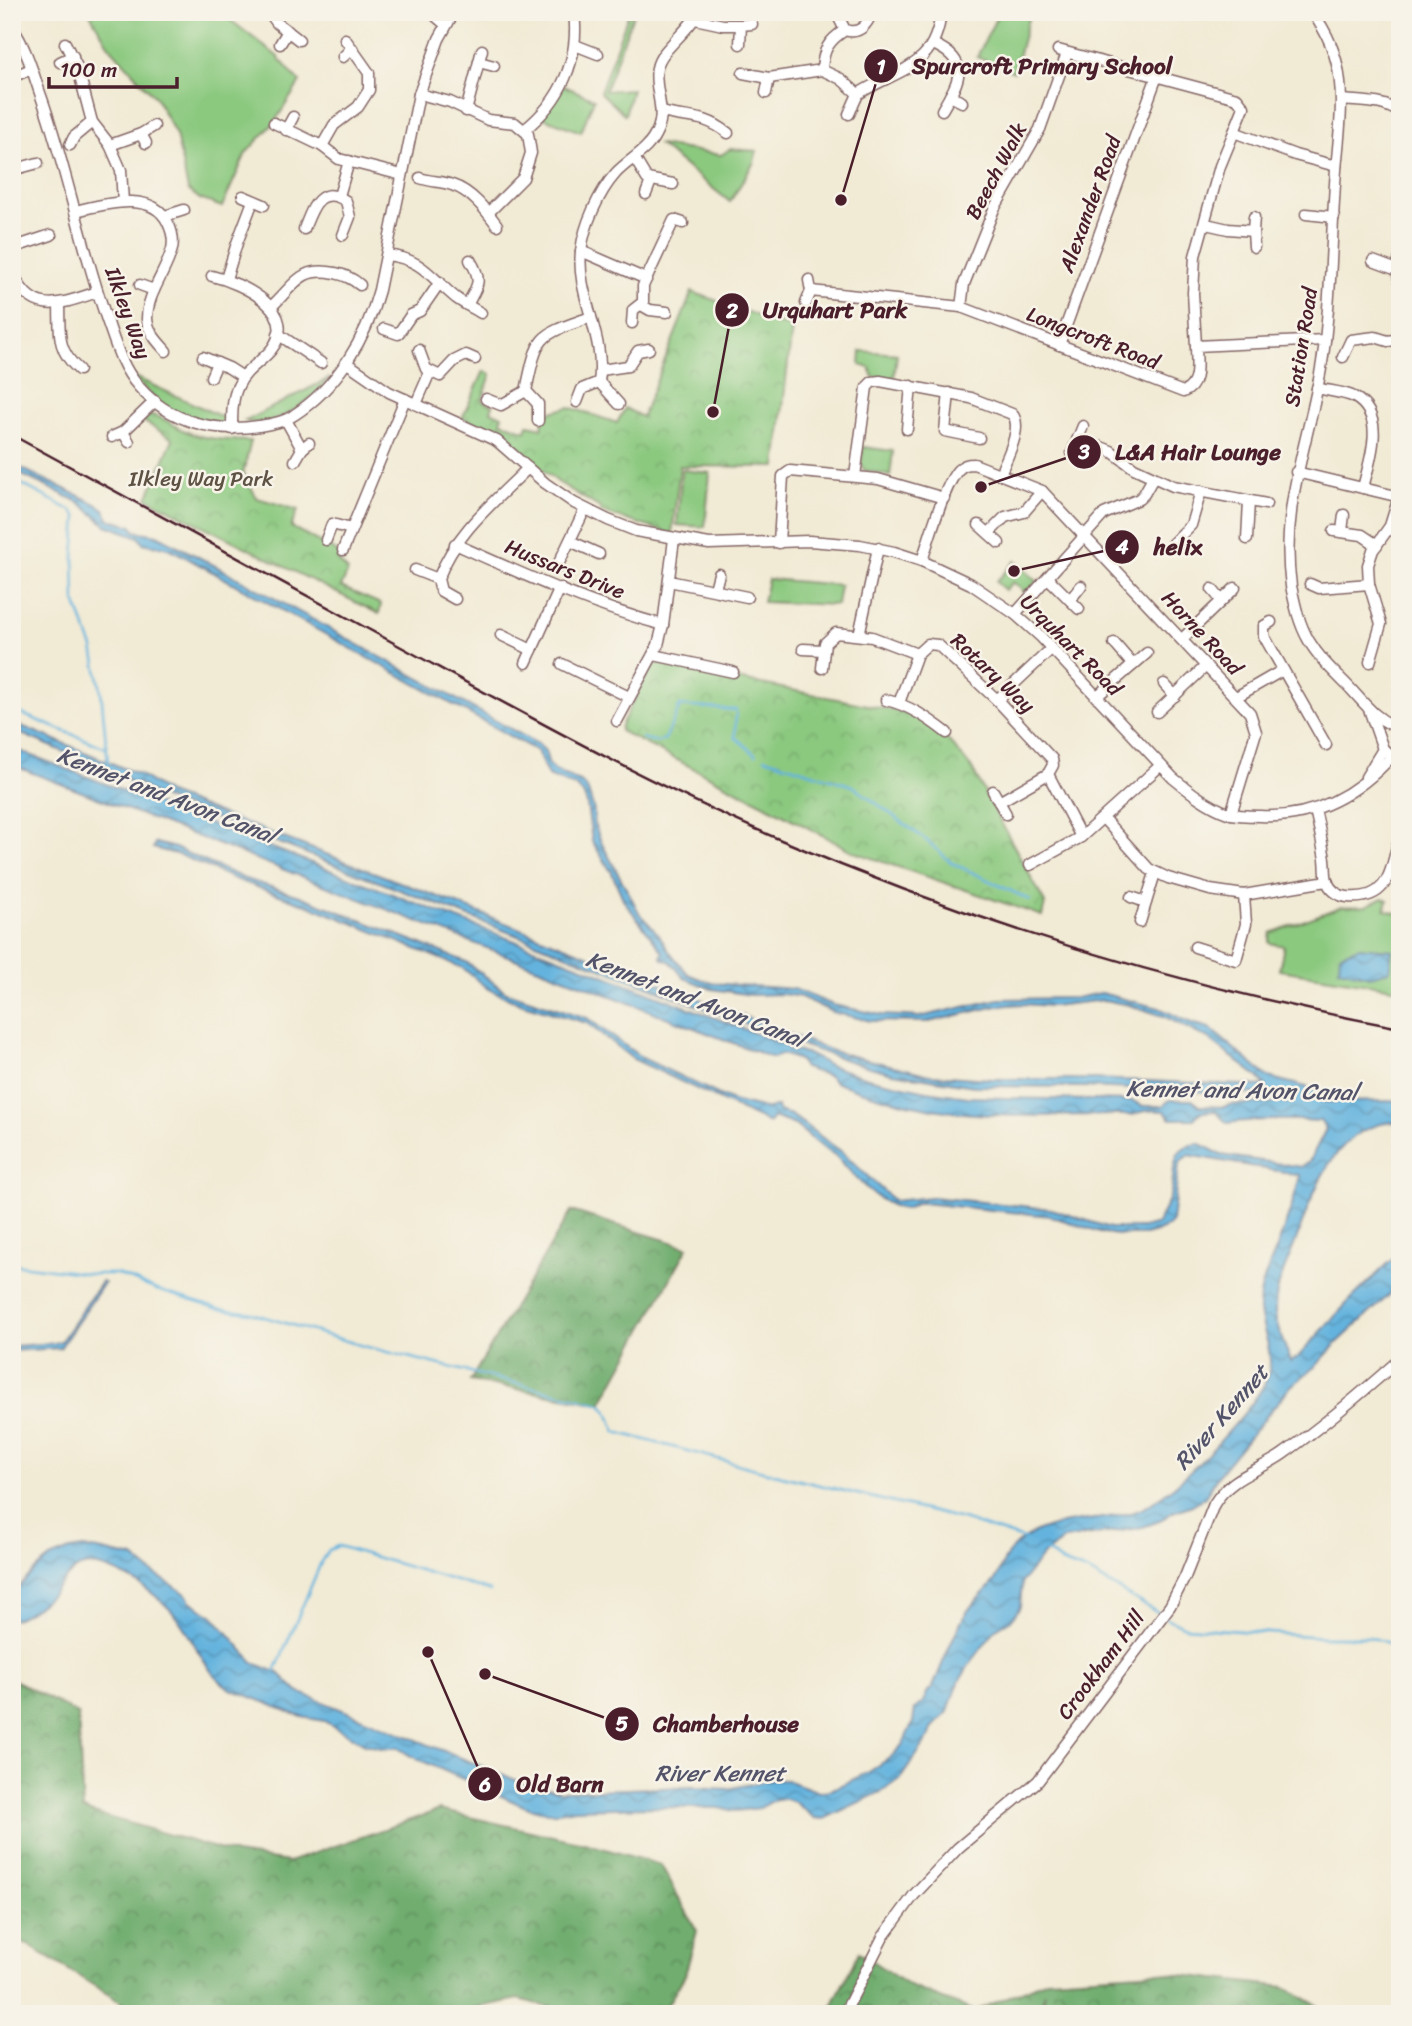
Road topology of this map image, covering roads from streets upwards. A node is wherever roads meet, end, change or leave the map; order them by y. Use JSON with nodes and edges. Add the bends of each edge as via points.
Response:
{"nodes":[{"id":1,"x":269,"y":12,"type":"edge"},
{"id":2,"x":431,"y":12,"type":"edge"},
{"id":3,"x":454,"y":12,"type":"edge"},
{"id":4,"x":574,"y":12,"type":"edge"},
{"id":5,"x":836,"y":12,"type":"edge"},
{"id":6,"x":872,"y":12,"type":"edge"},
{"id":7,"x":940,"y":12,"type":"edge"},
{"id":8,"x":1312,"y":12,"type":"edge"},
{"id":9,"x":696,"y":15,"type":"edge"},
{"id":10,"x":752,"y":24,"type":"dead end"},
{"id":11,"x":446,"y":25,"type":"junction"},
{"id":12,"x":741,"y":26,"type":"junction"},
{"id":13,"x":12,"y":27,"type":"edge"},
{"id":14,"x":845,"y":30,"type":"junction"},
{"id":15,"x":288,"y":31,"type":"junction"},
{"id":16,"x":345,"y":38,"type":"dead end"},
{"id":17,"x":299,"y":40,"type":"dead end"},
{"id":18,"x":65,"y":43,"type":"dead end"},
{"id":19,"x":280,"y":44,"type":"dead end"},
{"id":20,"x":740,"y":44,"type":"dead end"},
{"id":21,"x":933,"y":44,"type":"junction"},
{"id":22,"x":575,"y":45,"type":"junction"},
{"id":23,"x":352,"y":48,"type":"junction"},
{"id":24,"x":482,"y":50,"type":"dead end"},
{"id":25,"x":598,"y":54,"type":"dead end"},
{"id":26,"x":74,"y":56,"type":"junction"},
{"id":27,"x":343,"y":57,"type":"dead end"},
{"id":28,"x":60,"y":62,"type":"dead end"},
{"id":29,"x":479,"y":62,"type":"junction"},
{"id":30,"x":494,"y":66,"type":"dead end"},
{"id":31,"x":31,"y":69,"type":"junction"},
{"id":32,"x":822,"y":70,"type":"junction"},
{"id":33,"x":743,"y":73,"type":"dead end"},
{"id":34,"x":1157,"y":76,"type":"junction"},
{"id":35,"x":12,"y":77,"type":"edge"},
{"id":36,"x":769,"y":78,"type":"junction"},
{"id":37,"x":766,"y":93,"type":"dead end"},
{"id":38,"x":419,"y":94,"type":"junction"},
{"id":39,"x":858,"y":94,"type":"junction"},
{"id":40,"x":950,"y":96,"type":"junction"},
{"id":41,"x":1342,"y":100,"type":"junction"},
{"id":42,"x":962,"y":102,"type":"dead end"},
{"id":43,"x":1399,"y":109,"type":"edge"},
{"id":44,"x":942,"y":110,"type":"dead end"},
{"id":45,"x":466,"y":111,"type":"junction"},
{"id":46,"x":662,"y":113,"type":"junction"},
{"id":47,"x":725,"y":114,"type":"dead end"},
{"id":48,"x":849,"y":114,"type":"dead end"},
{"id":49,"x":293,"y":117,"type":"dead end"},
{"id":50,"x":92,"y":122,"type":"junction"},
{"id":51,"x":274,"y":123,"type":"dead end"},
{"id":52,"x":155,"y":126,"type":"dead end"},
{"id":53,"x":718,"y":126,"type":"junction"},
{"id":54,"x":286,"y":130,"type":"junction"},
{"id":55,"x":524,"y":130,"type":"junction"},
{"id":56,"x":1234,"y":132,"type":"junction"},
{"id":57,"x":728,"y":133,"type":"dead end"},
{"id":58,"x":70,"y":145,"type":"dead end"},
{"id":59,"x":110,"y":145,"type":"junction"},
{"id":60,"x":322,"y":146,"type":"junction"},
{"id":61,"x":635,"y":159,"type":"junction"},
{"id":62,"x":349,"y":161,"type":"junction"},
{"id":63,"x":38,"y":163,"type":"dead end"},
{"id":64,"x":1336,"y":166,"type":"junction"},
{"id":65,"x":12,"y":170,"type":"edge"},
{"id":66,"x":402,"y":175,"type":"junction"},
{"id":67,"x":420,"y":178,"type":"dead end"},
{"id":68,"x":651,"y":181,"type":"junction"},
{"id":69,"x":673,"y":184,"type":"dead end"},
{"id":70,"x":646,"y":194,"type":"dead end"},
{"id":71,"x":243,"y":196,"type":"dead end"},
{"id":72,"x":339,"y":196,"type":"junction"},
{"id":73,"x":123,"y":202,"type":"junction"},
{"id":74,"x":184,"y":210,"type":"dead end"},
{"id":75,"x":75,"y":211,"type":"junction"},
{"id":76,"x":488,"y":213,"type":"junction"},
{"id":77,"x":1306,"y":214,"type":"dead end"},
{"id":78,"x":165,"y":216,"type":"junction"},
{"id":79,"x":1254,"y":217,"type":"dead end"},
{"id":80,"x":1334,"y":217,"type":"junction"},
{"id":81,"x":683,"y":223,"type":"dead end"},
{"id":82,"x":1206,"y":224,"type":"junction"},
{"id":83,"x":497,"y":225,"type":"dead end"},
{"id":84,"x":35,"y":227,"type":"dead end"},
{"id":85,"x":304,"y":229,"type":"dead end"},
{"id":86,"x":1253,"y":230,"type":"junction"},
{"id":87,"x":51,"y":235,"type":"dead end"},
{"id":88,"x":343,"y":235,"type":"dead end"},
{"id":89,"x":38,"y":239,"type":"junction"},
{"id":90,"x":1254,"y":247,"type":"dead end"},
{"id":91,"x":12,"y":248,"type":"edge"},
{"id":92,"x":581,"y":251,"type":"junction"},
{"id":93,"x":387,"y":255,"type":"junction"},
{"id":94,"x":1400,"y":258,"type":"edge"},
{"id":95,"x":470,"y":260,"type":"dead end"},
{"id":96,"x":1373,"y":261,"type":"dead end"},
{"id":97,"x":12,"y":270,"type":"edge"},
{"id":98,"x":212,"y":276,"type":"dead end"},
{"id":99,"x":1399,"y":276,"type":"edge"},
{"id":100,"x":226,"y":279,"type":"junction"},
{"id":101,"x":646,"y":279,"type":"junction"},
{"id":102,"x":440,"y":282,"type":"junction"},
{"id":103,"x":139,"y":285,"type":"dead end"},
{"id":104,"x":346,"y":289,"type":"dead end"},
{"id":105,"x":153,"y":290,"type":"junction"},
{"id":106,"x":97,"y":292,"type":"junction"},
{"id":107,"x":642,"y":303,"type":"junction"},
{"id":108,"x":807,"y":303,"type":"dead end"},
{"id":109,"x":59,"y":304,"type":"junction"},
{"id":110,"x":467,"y":306,"type":"junction"},
{"id":111,"x":271,"y":307,"type":"junction"},
{"id":112,"x":961,"y":307,"type":"junction"},
{"id":113,"x":667,"y":312,"type":"dead end"},
{"id":114,"x":481,"y":313,"type":"dead end"},
{"id":115,"x":591,"y":317,"type":"junction"},
{"id":116,"x":632,"y":323,"type":"dead end"},
{"id":117,"x":384,"y":329,"type":"dead end"},
{"id":118,"x":278,"y":334,"type":"junction"},
{"id":119,"x":1400,"y":339,"type":"edge"},
{"id":120,"x":1325,"y":340,"type":"junction"},
{"id":121,"x":156,"y":341,"type":"junction"},
{"id":122,"x":1059,"y":345,"type":"junction"},
{"id":123,"x":1196,"y":346,"type":"junction"},
{"id":124,"x":419,"y":349,"type":"dead end"},
{"id":125,"x":649,"y":349,"type":"dead end"},
{"id":126,"x":150,"y":350,"type":"dead end"},
{"id":127,"x":166,"y":351,"type":"dead end"},
{"id":128,"x":1343,"y":357,"type":"dead end"},
{"id":129,"x":203,"y":358,"type":"dead end"},
{"id":130,"x":475,"y":359,"type":"dead end"},
{"id":131,"x":314,"y":361,"type":"dead end"},
{"id":132,"x":217,"y":363,"type":"junction"},
{"id":133,"x":347,"y":363,"type":"junction"},
{"id":134,"x":79,"y":370,"type":"dead end"},
{"id":135,"x":601,"y":370,"type":"junction"},
{"id":136,"x":430,"y":372,"type":"junction"},
{"id":137,"x":211,"y":377,"type":"dead end"},
{"id":138,"x":243,"y":377,"type":"junction"},
{"id":139,"x":599,"y":382,"type":"junction"},
{"id":140,"x":911,"y":386,"type":"junction"},
{"id":141,"x":1317,"y":388,"type":"junction"},
{"id":142,"x":526,"y":391,"type":"junction"},
{"id":143,"x":949,"y":393,"type":"junction"},
{"id":144,"x":486,"y":399,"type":"dead end"},
{"id":145,"x":405,"y":400,"type":"junction"},
{"id":146,"x":155,"y":401,"type":"junction"},
{"id":147,"x":578,"y":402,"type":"dead end"},
{"id":148,"x":416,"y":404,"type":"junction"},
{"id":149,"x":619,"y":404,"type":"dead end"},
{"id":150,"x":286,"y":420,"type":"junction"},
{"id":151,"x":538,"y":421,"type":"dead end"},
{"id":152,"x":1083,"y":426,"type":"dead end"},
{"id":153,"x":232,"y":429,"type":"junction"},
{"id":154,"x":907,"y":429,"type":"dead end"},
{"id":155,"x":123,"y":432,"type":"junction"},
{"id":156,"x":113,"y":437,"type":"dead end"},
{"id":157,"x":979,"y":438,"type":"dead end"},
{"id":158,"x":1078,"y":438,"type":"junction"},
{"id":159,"x":129,"y":442,"type":"dead end"},
{"id":160,"x":1072,"y":453,"type":"dead end"},
{"id":161,"x":295,"y":461,"type":"dead end"},
{"id":162,"x":527,"y":468,"type":"junction"},
{"id":163,"x":1296,"y":472,"type":"junction"},
{"id":164,"x":1000,"y":474,"type":"junction"},
{"id":165,"x":855,"y":476,"type":"junction"},
{"id":166,"x":1153,"y":478,"type":"junction"},
{"id":167,"x":1363,"y":488,"type":"junction"},
{"id":168,"x":1042,"y":491,"type":"junction"},
{"id":169,"x":1200,"y":491,"type":"junction"},
{"id":170,"x":1399,"y":497,"type":"edge"},
{"id":171,"x":944,"y":498,"type":"junction"},
{"id":172,"x":1249,"y":501,"type":"junction"},
{"id":173,"x":1266,"y":505,"type":"dead end"},
{"id":174,"x":585,"y":509,"type":"junction"},
{"id":175,"x":1345,"y":515,"type":"dead end"},
{"id":176,"x":979,"y":525,"type":"dead end"},
{"id":177,"x":351,"y":529,"type":"junction"},
{"id":178,"x":989,"y":533,"type":"junction"},
{"id":179,"x":1084,"y":537,"type":"junction"},
{"id":180,"x":674,"y":539,"type":"junction"},
{"id":181,"x":1247,"y":539,"type":"dead end"},
{"id":182,"x":326,"y":540,"type":"dead end"},
{"id":183,"x":570,"y":541,"type":"junction"},
{"id":184,"x":999,"y":542,"type":"dead end"},
{"id":185,"x":779,"y":543,"type":"junction"},
{"id":186,"x":454,"y":544,"type":"junction"},
{"id":187,"x":1172,"y":544,"type":"dead end"},
{"id":188,"x":1377,"y":545,"type":"junction"},
{"id":189,"x":878,"y":548,"type":"junction"},
{"id":190,"x":344,"y":550,"type":"dead end"},
{"id":191,"x":599,"y":554,"type":"dead end"},
{"id":192,"x":922,"y":561,"type":"junction"},
{"id":193,"x":556,"y":569,"type":"dead end"},
{"id":194,"x":415,"y":570,"type":"dead end"},
{"id":195,"x":719,"y":575,"type":"dead end"},
{"id":196,"x":1048,"y":578,"type":"junction"},
{"id":197,"x":438,"y":579,"type":"junction"},
{"id":198,"x":669,"y":581,"type":"junction"},
{"id":199,"x":1369,"y":584,"type":"junction"},
{"id":200,"x":1081,"y":586,"type":"dead end"},
{"id":201,"x":560,"y":588,"type":"junction"},
{"id":202,"x":1235,"y":588,"type":"dead end"},
{"id":203,"x":715,"y":589,"type":"junction"},
{"id":204,"x":1212,"y":589,"type":"dead end"},
{"id":205,"x":1316,"y":590,"type":"dead end"},
{"id":206,"x":747,"y":597,"type":"dead end"},
{"id":207,"x":455,"y":599,"type":"dead end"},
{"id":208,"x":1070,"y":600,"type":"junction"},
{"id":209,"x":1221,"y":600,"type":"junction"},
{"id":210,"x":1079,"y":609,"type":"dead end"},
{"id":211,"x":1015,"y":614,"type":"junction"},
{"id":212,"x":1271,"y":622,"type":"dead end"},
{"id":213,"x":663,"y":625,"type":"junction"},
{"id":214,"x":502,"y":635,"type":"dead end"},
{"id":215,"x":859,"y":635,"type":"junction"},
{"id":216,"x":1182,"y":639,"type":"junction"},
{"id":217,"x":1114,"y":643,"type":"dead end"},
{"id":218,"x":803,"y":649,"type":"dead end"},
{"id":219,"x":1051,"y":649,"type":"junction"},
{"id":220,"x":532,"y":650,"type":"junction"},
{"id":221,"x":823,"y":650,"type":"junction"},
{"id":222,"x":1147,"y":653,"type":"dead end"},
{"id":223,"x":917,"y":654,"type":"junction"},
{"id":224,"x":654,"y":655,"type":"junction"},
{"id":225,"x":1370,"y":662,"type":"dead end"},
{"id":226,"x":526,"y":663,"type":"dead end"},
{"id":227,"x":562,"y":664,"type":"dead end"},
{"id":228,"x":1133,"y":665,"type":"junction"},
{"id":229,"x":1206,"y":666,"type":"junction"},
{"id":230,"x":822,"y":668,"type":"dead end"},
{"id":231,"x":1283,"y":670,"type":"junction"},
{"id":232,"x":733,"y":672,"type":"dead end"},
{"id":233,"x":1164,"y":684,"type":"dead end"},
{"id":234,"x":1175,"y":696,"type":"junction"},
{"id":235,"x":629,"y":697,"type":"junction"},
{"id":236,"x":1096,"y":697,"type":"junction"},
{"id":237,"x":1236,"y":697,"type":"junction"},
{"id":238,"x":886,"y":700,"type":"dead end"},
{"id":239,"x":997,"y":701,"type":"junction"},
{"id":240,"x":899,"y":703,"type":"junction"},
{"id":241,"x":1369,"y":709,"type":"junction"},
{"id":242,"x":1157,"y":712,"type":"dead end"},
{"id":243,"x":617,"y":721,"type":"dead end"},
{"id":244,"x":1329,"y":724,"type":"dead end"},
{"id":245,"x":1396,"y":727,"type":"edge"},
{"id":246,"x":1318,"y":732,"type":"junction"},
{"id":247,"x":947,"y":733,"type":"dead end"},
{"id":248,"x":1382,"y":744,"type":"junction"},
{"id":249,"x":1326,"y":745,"type":"dead end"},
{"id":250,"x":1396,"y":755,"type":"edge"},
{"id":251,"x":1160,"y":766,"type":"junction"},
{"id":252,"x":1048,"y":774,"type":"junction"},
{"id":253,"x":1362,"y":783,"type":"junction"},
{"id":254,"x":993,"y":792,"type":"dead end"},
{"id":255,"x":999,"y":802,"type":"junction"},
{"id":256,"x":1315,"y":810,"type":"junction"},
{"id":257,"x":1006,"y":814,"type":"dead end"},
{"id":258,"x":1231,"y":814,"type":"junction"},
{"id":259,"x":1103,"y":818,"type":"junction"},
{"id":260,"x":1400,"y":836,"type":"edge"},
{"id":261,"x":1081,"y":837,"type":"junction"},
{"id":262,"x":1030,"y":866,"type":"dead end"},
{"id":263,"x":1155,"y":873,"type":"junction"},
{"id":264,"x":1327,"y":881,"type":"junction"},
{"id":265,"x":1244,"y":895,"type":"junction"},
{"id":266,"x":1130,"y":898,"type":"dead end"},
{"id":267,"x":1146,"y":902,"type":"junction"},
{"id":268,"x":1140,"y":922,"type":"dead end"},
{"id":269,"x":1241,"y":944,"type":"junction"},
{"id":270,"x":1195,"y":947,"type":"dead end"},
{"id":271,"x":1253,"y":947,"type":"dead end"},
{"id":272,"x":1400,"y":1359,"type":"edge"},
{"id":273,"x":844,"y":2014,"type":"edge"}],
"edges":[{"from":1,"to":15,"type":"street"},
{"from":2,"to":11,"type":"street"},
{"from":3,"to":11,"type":"street","name":"Ilkley Way"},
{"from":4,"to":22,"type":"street"},
{"from":5,"to":14,"type":"street"},
{"from":6,"to":14,"type":"street","via":[[861,29]]},
{"from":7,"to":21,"type":"street"},
{"from":8,"to":41,"type":"street","name":"Station Road","via":[[1335,50]]},
{"from":9,"to":12,"type":"street"},
{"from":9,"to":46,"type":"street","via":[[657,66]]},
{"from":10,"to":12,"type":"street"},
{"from":11,"to":38,"type":"street","name":"Ilkley Way"},
{"from":12,"to":20,"type":"street"},
{"from":13,"to":31,"type":"street","name":"Ilkley Way"},
{"from":14,"to":32,"type":"street","via":[[828,44]]},
{"from":15,"to":17,"type":"street"},
{"from":15,"to":19,"type":"street"},
{"from":16,"to":23,"type":"street"},
{"from":18,"to":26,"type":"street"},
{"from":21,"to":39,"type":"street","via":[[912,66]]},
{"from":21,"to":40,"type":"street","via":[[952,55],[958,65],[957,84]]},
{"from":22,"to":25,"type":"street"},
{"from":22,"to":55,"type":"street","via":[[571,66],[553,100]]},
{"from":23,"to":27,"type":"street"},
{"from":23,"to":60,"type":"street","via":[[369,73],[369,90],[358,107],[334,125]]},
{"from":24,"to":29,"type":"street"},
{"from":26,"to":28,"type":"street"},
{"from":26,"to":50,"type":"street"},
{"from":29,"to":30,"type":"street"},
{"from":29,"to":45,"type":"street"},
{"from":31,"to":35,"type":"street"},
{"from":31,"to":75,"type":"street","name":"Ilkley Way"},
{"from":32,"to":36,"type":"street"},
{"from":32,"to":39,"type":"street"},
{"from":33,"to":36,"type":"street"},
{"from":34,"to":56,"type":"street","via":[[1240,100],[1244,107]]},
{"from":34,"to":112,"type":"street","name":"Beech Walk","via":[[1063,52],[1040,129],[993,209],[964,284]]},
{"from":34,"to":122,"type":"street","name":"Alexander Road"},
{"from":36,"to":37,"type":"street"},
{"from":38,"to":45,"type":"street"},
{"from":38,"to":66,"type":"street","name":"Ilkley Way"},
{"from":39,"to":48,"type":"street"},
{"from":40,"to":42,"type":"street"},
{"from":40,"to":44,"type":"street"},
{"from":41,"to":43,"type":"street"},
{"from":41,"to":64,"type":"street","name":"Station Road"},
{"from":45,"to":55,"type":"street","via":[[488,120],[510,121]]},
{"from":46,"to":53,"type":"street","via":[[694,116]]},
{"from":46,"to":61,"type":"street","via":[[657,132]]},
{"from":47,"to":53,"type":"street"},
{"from":49,"to":54,"type":"street"},
{"from":50,"to":58,"type":"street"},
{"from":50,"to":59,"type":"street"},
{"from":51,"to":54,"type":"street"},
{"from":52,"to":59,"type":"street","via":[[144,138]]},
{"from":53,"to":57,"type":"street"},
{"from":54,"to":60,"type":"street"},
{"from":55,"to":76,"type":"street","via":[[531,148],[525,175]]},
{"from":56,"to":64,"type":"street"},
{"from":56,"to":82,"type":"street"},
{"from":59,"to":73,"type":"street","via":[[121,170]]},
{"from":60,"to":62,"type":"street"},
{"from":61,"to":68,"type":"street"},
{"from":61,"to":92,"type":"street","via":[[605,190],[586,227]]},
{"from":62,"to":66,"type":"street"},
{"from":62,"to":72,"type":"street"},
{"from":63,"to":65,"type":"street"},
{"from":64,"to":80,"type":"street","name":"Station Road"},
{"from":66,"to":93,"type":"street","name":"Ilkley Way"},
{"from":67,"to":76,"type":"street","via":[[430,186],[453,185]]},
{"from":68,"to":69,"type":"street"},
{"from":68,"to":70,"type":"street"},
{"from":71,"to":100,"type":"street","via":[[259,203]]},
{"from":72,"to":85,"type":"street","via":[[328,195],[316,202]]},
{"from":72,"to":88,"type":"street","via":[[346,201],[350,217]]},
{"from":73,"to":75,"type":"street"},
{"from":73,"to":78,"type":"street","via":[[141,203]]},
{"from":74,"to":78,"type":"street"},
{"from":75,"to":106,"type":"street","name":"Ilkley Way"},
{"from":76,"to":83,"type":"street"},
{"from":77,"to":80,"type":"street"},
{"from":78,"to":105,"type":"street","via":[[172,249]]},
{"from":79,"to":86,"type":"street"},
{"from":80,"to":120,"type":"street","name":"Station Road"},
{"from":81,"to":101,"type":"street","via":[[674,220]]},
{"from":82,"to":86,"type":"street"},
{"from":82,"to":123,"type":"street","via":[[1195,256]]},
{"from":84,"to":89,"type":"street"},
{"from":86,"to":90,"type":"street"},
{"from":87,"to":89,"type":"street"},
{"from":89,"to":91,"type":"street"},
{"from":92,"to":101,"type":"street"},
{"from":92,"to":115,"type":"street","via":[[579,268]]},
{"from":93,"to":102,"type":"street","via":[[422,267]]},
{"from":93,"to":133,"type":"street","name":"Ilkley Way","via":[[371,315]]},
{"from":94,"to":99,"type":"street"},
{"from":95,"to":110,"type":"street","via":[[479,279]]},
{"from":96,"to":99,"type":"street"},
{"from":97,"to":109,"type":"street","via":[[29,297]]},
{"from":98,"to":100,"type":"street"},
{"from":100,"to":111,"type":"street","via":[[259,295]]},
{"from":101,"to":107,"type":"street"},
{"from":102,"to":110,"type":"street"},
{"from":102,"to":117,"type":"street","via":[[398,334]]},
{"from":103,"to":105,"type":"street"},
{"from":104,"to":111,"type":"street","via":[[356,281],[323,270],[310,271]]},
{"from":105,"to":121,"type":"street","via":[[147,317]]},
{"from":106,"to":109,"type":"street"},
{"from":106,"to":146,"type":"street","name":"Ilkley Way","via":[[125,366]]},
{"from":107,"to":113,"type":"street","via":[[650,310]]},
{"from":107,"to":116,"type":"street","via":[[633,310]]},
{"from":108,"to":112,"type":"street","name":"Longcroft Road","via":[[810,285]]},
{"from":109,"to":134,"type":"street","via":[[65,365]]},
{"from":110,"to":114,"type":"street"},
{"from":111,"to":118,"type":"street"},
{"from":112,"to":122,"type":"street","name":"Longcroft Road"},
{"from":115,"to":135,"type":"street"},
{"from":115,"to":142,"type":"street","via":[[557,328],[540,341]]},
{"from":118,"to":131,"type":"street"},
{"from":118,"to":138,"type":"street","via":[[270,352]]},
{"from":119,"to":128,"type":"street","via":[[1388,341],[1376,333],[1349,341]]},
{"from":120,"to":123,"type":"street"},
{"from":120,"to":141,"type":"street","name":"Station Road"},
{"from":121,"to":126,"type":"street"},
{"from":121,"to":127,"type":"street"},
{"from":122,"to":123,"type":"street","name":"Longcroft Road","via":[[1183,392],[1195,381]]},
{"from":124,"to":136,"type":"street"},
{"from":125,"to":135,"type":"street","via":[[638,351],[628,366]]},
{"from":129,"to":132,"type":"street"},
{"from":130,"to":136,"type":"street","via":[[466,355],[440,376]]},
{"from":132,"to":137,"type":"street"},
{"from":132,"to":138,"type":"street"},
{"from":133,"to":145,"type":"street","name":"Urquhart Road"},
{"from":133,"to":150,"type":"street","name":"Ilkley Way"},
{"from":135,"to":139,"type":"street"},
{"from":136,"to":148,"type":"street"},
{"from":138,"to":153,"type":"street","via":[[234,399]]},
{"from":139,"to":147,"type":"street","via":[[582,389]]},
{"from":139,"to":149,"type":"street"},
{"from":140,"to":143,"type":"street"},
{"from":140,"to":154,"type":"street"},
{"from":140,"to":165,"type":"street","via":[[869,384]]},
{"from":141,"to":163,"type":"street","name":"Station Road"},
{"from":141,"to":167,"type":"street","via":[[1354,397],[1372,421],[1375,439]]},
{"from":142,"to":144,"type":"street","via":[[501,405]]},
{"from":142,"to":151,"type":"street","via":[[538,404]]},
{"from":143,"to":157,"type":"street","via":[[945,431]]},
{"from":143,"to":164,"type":"street","via":[[994,406],[1016,418]]},
{"from":145,"to":148,"type":"street","name":"Urquhart Road"},
{"from":145,"to":177,"type":"street"},
{"from":146,"to":153,"type":"street","name":"Ilkley Way","via":[[194,423]]},
{"from":146,"to":155,"type":"street"},
{"from":148,"to":162,"type":"street","name":"Urquhart Road","via":[[497,441]]},
{"from":150,"to":153,"type":"street","name":"Ilkley Way"},
{"from":150,"to":161,"type":"street","via":[[306,446]]},
{"from":152,"to":158,"type":"street"},
{"from":155,"to":156,"type":"street"},
{"from":155,"to":159,"type":"street"},
{"from":158,"to":160,"type":"street"},
{"from":158,"to":166,"type":"street","via":[[1116,454]]},
{"from":162,"to":174,"type":"street","name":"Urquhart Road"},
{"from":162,"to":186,"type":"street"},
{"from":163,"to":167,"type":"street"},
{"from":163,"to":241,"type":"street","name":"Station Road","via":[[1287,547],[1296,611],[1318,654]]},
{"from":164,"to":168,"type":"street","name":"Horne Road"},
{"from":164,"to":171,"type":"street","name":"Horne Road","via":[[974,464],[962,467]]},
{"from":165,"to":171,"type":"street"},
{"from":165,"to":185,"type":"street","via":[[786,473]]},
{"from":166,"to":169,"type":"street"},
{"from":166,"to":179,"type":"street","via":[[1139,499],[1104,514]]},
{"from":167,"to":170,"type":"street"},
{"from":168,"to":178,"type":"street","via":[[1024,512],[1002,519]]},
{"from":168,"to":179,"type":"street","name":"Horne Road"},
{"from":169,"to":172,"type":"street"},
{"from":169,"to":187,"type":"street","via":[[1191,525]]},
{"from":170,"to":188,"type":"street","via":[[1390,526]]},
{"from":171,"to":192,"type":"street"},
{"from":172,"to":173,"type":"street"},
{"from":172,"to":181,"type":"street"},
{"from":174,"to":180,"type":"street","name":"Urquhart Road","via":[[636,531]]},
{"from":174,"to":183,"type":"street"},
{"from":175,"to":188,"type":"street","via":[[1338,531],[1362,535]]},
{"from":176,"to":178,"type":"street"},
{"from":177,"to":182,"type":"street","via":[[332,524]]},
{"from":177,"to":190,"type":"street"},
{"from":178,"to":184,"type":"street"},
{"from":179,"to":196,"type":"street"},
{"from":179,"to":216,"type":"street","name":"Horne Road"},
{"from":180,"to":185,"type":"street","name":"Urquhart Road","via":[[718,545]]},
{"from":180,"to":198,"type":"street"},
{"from":183,"to":191,"type":"street"},
{"from":183,"to":193,"type":"street"},
{"from":185,"to":189,"type":"street","name":"Urquhart Road","via":[[824,541]]},
{"from":186,"to":197,"type":"street"},
{"from":186,"to":201,"type":"street","name":"Hussars Drive"},
{"from":188,"to":199,"type":"street","via":[[1368,565]]},
{"from":189,"to":192,"type":"street","name":"Urquhart Road"},
{"from":189,"to":215,"type":"street"},
{"from":192,"to":211,"type":"street","name":"Urquhart Road","via":[[971,583]]},
{"from":194,"to":197,"type":"street"},
{"from":195,"to":203,"type":"street"},
{"from":196,"to":208,"type":"street"},
{"from":196,"to":211,"type":"street"},
{"from":197,"to":207,"type":"street","via":[[441,590]]},
{"from":198,"to":203,"type":"street"},
{"from":198,"to":213,"type":"street"},
{"from":199,"to":205,"type":"street"},
{"from":199,"to":225,"type":"street","via":[[1381,624],[1382,646]]},
{"from":200,"to":208,"type":"street"},
{"from":201,"to":213,"type":"street","name":"Hussars Drive"},
{"from":201,"to":220,"type":"street"},
{"from":202,"to":209,"type":"street"},
{"from":203,"to":206,"type":"street"},
{"from":204,"to":209,"type":"street"},
{"from":208,"to":210,"type":"street"},
{"from":209,"to":216,"type":"street"},
{"from":211,"to":219,"type":"street","name":"Urquhart Road"},
{"from":212,"to":231,"type":"street","via":[[1263,632]]},
{"from":213,"to":224,"type":"street"},
{"from":214,"to":220,"type":"street"},
{"from":215,"to":221,"type":"street","name":"Rotary Way","via":[[836,633]]},
{"from":215,"to":223,"type":"street","name":"Rotary Way"},
{"from":216,"to":229,"type":"street","name":"Horne Road"},
{"from":217,"to":228,"type":"street"},
{"from":218,"to":221,"type":"street"},
{"from":219,"to":236,"type":"street","name":"Urquhart Road"},
{"from":219,"to":239,"type":"street"},
{"from":220,"to":226,"type":"street"},
{"from":221,"to":230,"type":"street"},
{"from":222,"to":228,"type":"street"},
{"from":223,"to":239,"type":"street","name":"Rotary Way","via":[[928,644],[938,645]]},
{"from":223,"to":240,"type":"street"},
{"from":224,"to":232,"type":"street"},
{"from":224,"to":235,"type":"street"},
{"from":227,"to":235,"type":"street"},
{"from":228,"to":236,"type":"street"},
{"from":229,"to":234,"type":"street"},
{"from":229,"to":237,"type":"street","name":"Horne Road"},
{"from":231,"to":237,"type":"street"},
{"from":231,"to":246,"type":"street"},
{"from":233,"to":234,"type":"street"},
{"from":234,"to":242,"type":"street"},
{"from":235,"to":243,"type":"street"},
{"from":236,"to":251,"type":"street","name":"Urquhart Road"},
{"from":237,"to":258,"type":"street","name":"Horne Road","via":[[1256,732]]},
{"from":238,"to":240,"type":"street"},
{"from":239,"to":252,"type":"street","name":"Rotary Way","via":[[1052,759]]},
{"from":240,"to":247,"type":"street"},
{"from":241,"to":245,"type":"street","name":"Station Road"},
{"from":241,"to":248,"type":"street","name":"Station Road"},
{"from":244,"to":246,"type":"street"},
{"from":245,"to":248,"type":"street","name":"Station Road","via":[[1384,732]]},
{"from":246,"to":249,"type":"street"},
{"from":248,"to":250,"type":"street"},
{"from":248,"to":253,"type":"street","name":"Urquhart Road"},
{"from":250,"to":253,"type":"street","name":"Urquhart Road"},
{"from":251,"to":258,"type":"street","name":"Urquhart Road","via":[[1193,794]]},
{"from":251,"to":259,"type":"street"},
{"from":252,"to":255,"type":"street"},
{"from":252,"to":261,"type":"street","name":"Rotary Way"},
{"from":253,"to":256,"type":"street","name":"Urquhart Road"},
{"from":254,"to":255,"type":"street"},
{"from":255,"to":257,"type":"street"},
{"from":256,"to":258,"type":"street","name":"Urquhart Road","via":[[1283,816]]},
{"from":256,"to":264,"type":"street"},
{"from":259,"to":261,"type":"street"},
{"from":259,"to":263,"type":"street"},
{"from":260,"to":264,"type":"street","via":[[1387,879],[1376,894],[1341,896]]},
{"from":261,"to":262,"type":"street"},
{"from":263,"to":265,"type":"street","via":[[1221,893]]},
{"from":263,"to":267,"type":"street"},
{"from":264,"to":265,"type":"street"},
{"from":265,"to":269,"type":"street","via":[[1246,924]]},
{"from":266,"to":267,"type":"street"},
{"from":267,"to":268,"type":"street"},
{"from":269,"to":270,"type":"street","via":[[1236,960]]},
{"from":269,"to":271,"type":"street"},
{"from":272,"to":273,"type":"street","name":"Crookham Hill","via":[[1281,1455],[1222,1493],[1170,1606],[1038,1781],[957,1848],[914,1895],[883,1937]]}]}
